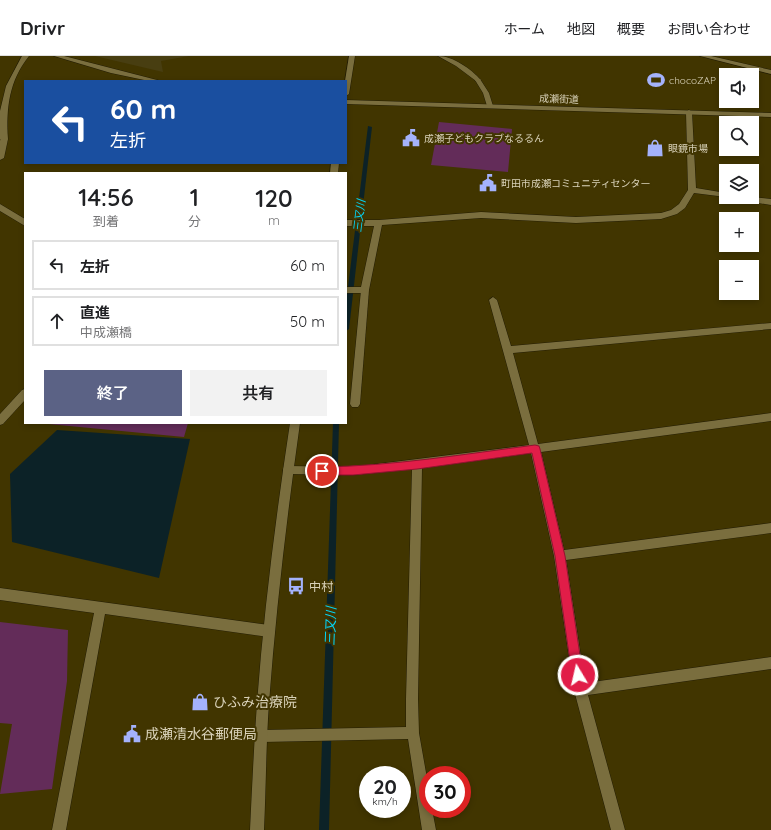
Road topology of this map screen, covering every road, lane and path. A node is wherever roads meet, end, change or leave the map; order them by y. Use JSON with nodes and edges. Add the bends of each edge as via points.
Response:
{"nodes":[{"id":1,"x":26,"y":56,"type":"edge"},
{"id":2,"x":57,"y":56,"type":"edge"},
{"id":3,"x":352,"y":56,"type":"edge"},
{"id":4,"x":441,"y":56,"type":"edge"},
{"id":5,"x":703,"y":56,"type":"edge"},
{"id":6,"x":771,"y":72,"type":"edge"},
{"id":7,"x":153,"y":80,"type":"edge"},
{"id":8,"x":347,"y":88,"type":"edge"},
{"id":9,"x":347,"y":102,"type":"edge"},
{"id":10,"x":490,"y":106,"type":"junction"},
{"id":11,"x":689,"y":112,"type":"junction"},
{"id":12,"x":771,"y":115,"type":"edge"},
{"id":13,"x":0,"y":158,"type":"edge"},
{"id":14,"x":692,"y":190,"type":"junction"},
{"id":15,"x":719,"y":194,"type":"edge"},
{"id":16,"x":759,"y":200,"type":"edge"},
{"id":17,"x":771,"y":202,"type":"edge"},
{"id":18,"x":0,"y":207,"type":"edge"},
{"id":19,"x":24,"y":222,"type":"edge"},
{"id":20,"x":347,"y":223,"type":"edge"},
{"id":21,"x":375,"y":223,"type":"junction"},
{"id":22,"x":347,"y":290,"type":"edge"},
{"id":23,"x":364,"y":290,"type":"junction"},
{"id":24,"x":494,"y":300,"type":"dead end"},
{"id":25,"x":771,"y":326,"type":"edge"},
{"id":26,"x":508,"y":350,"type":"junction"},
{"id":27,"x":24,"y":394,"type":"edge"},
{"id":28,"x":353,"y":404,"type":"edge"},
{"id":29,"x":771,"y":416,"type":"edge"},
{"id":30,"x":0,"y":421,"type":"edge"},
{"id":31,"x":295,"y":424,"type":"edge"},
{"id":32,"x":535,"y":449,"type":"junction"},
{"id":33,"x":417,"y":464,"type":"junction"},
{"id":34,"x":288,"y":470,"type":"junction"},
{"id":35,"x":771,"y":528,"type":"edge"},
{"id":36,"x":560,"y":556,"type":"junction"},
{"id":37,"x":0,"y":594,"type":"edge"},
{"id":38,"x":101,"y":607,"type":"junction"},
{"id":39,"x":270,"y":631,"type":"junction"},
{"id":40,"x":771,"y":663,"type":"edge"},
{"id":41,"x":580,"y":690,"type":"junction"},
{"id":42,"x":413,"y":732,"type":"junction"},
{"id":43,"x":262,"y":736,"type":"junction"},
{"id":44,"x":59,"y":830,"type":"edge"},
{"id":45,"x":257,"y":830,"type":"edge"},
{"id":46,"x":429,"y":830,"type":"edge"},
{"id":47,"x":618,"y":830,"type":"edge"}],
"edges":[{"from":1,"to":13,"type":"street","via":[[9,86],[3,113],[4,138]]},
{"from":2,"to":7,"type":"street"},
{"from":3,"to":8,"type":"street"},
{"from":4,"to":10,"type":"street","via":[[478,80],[486,92]]},
{"from":5,"to":6,"type":"street"},
{"from":9,"to":10,"type":"street","name":"成瀬街道"},
{"from":10,"to":11,"type":"street","name":"成瀬街道"},
{"from":11,"to":12,"type":"street","name":"成瀬街道"},
{"from":11,"to":14,"type":"street"},
{"from":14,"to":15,"type":"street"},
{"from":14,"to":21,"type":"street","via":[[682,206],[661,216],[576,220],[481,215]]},
{"from":16,"to":17,"type":"street"},
{"from":18,"to":19,"type":"street"},
{"from":20,"to":21,"type":"street"},
{"from":21,"to":23,"type":"street"},
{"from":22,"to":23,"type":"street"},
{"from":23,"to":28,"type":"street"},
{"from":24,"to":26,"type":"street"},
{"from":25,"to":26,"type":"street"},
{"from":26,"to":32,"type":"street"},
{"from":27,"to":30,"type":"street"},
{"from":29,"to":32,"type":"street"},
{"from":31,"to":34,"type":"street"},
{"from":32,"to":33,"type":"street"},
{"from":32,"to":36,"type":"street"},
{"from":33,"to":34,"type":"street","via":[[353,471]]},
{"from":33,"to":42,"type":"street"},
{"from":34,"to":39,"type":"street"},
{"from":35,"to":36,"type":"street"},
{"from":36,"to":41,"type":"street"},
{"from":37,"to":38,"type":"street"},
{"from":38,"to":39,"type":"street"},
{"from":38,"to":44,"type":"street"},
{"from":39,"to":43,"type":"street"},
{"from":40,"to":41,"type":"street"},
{"from":41,"to":47,"type":"street"},
{"from":42,"to":43,"type":"street"},
{"from":42,"to":46,"type":"street"},
{"from":43,"to":45,"type":"street"}]}
